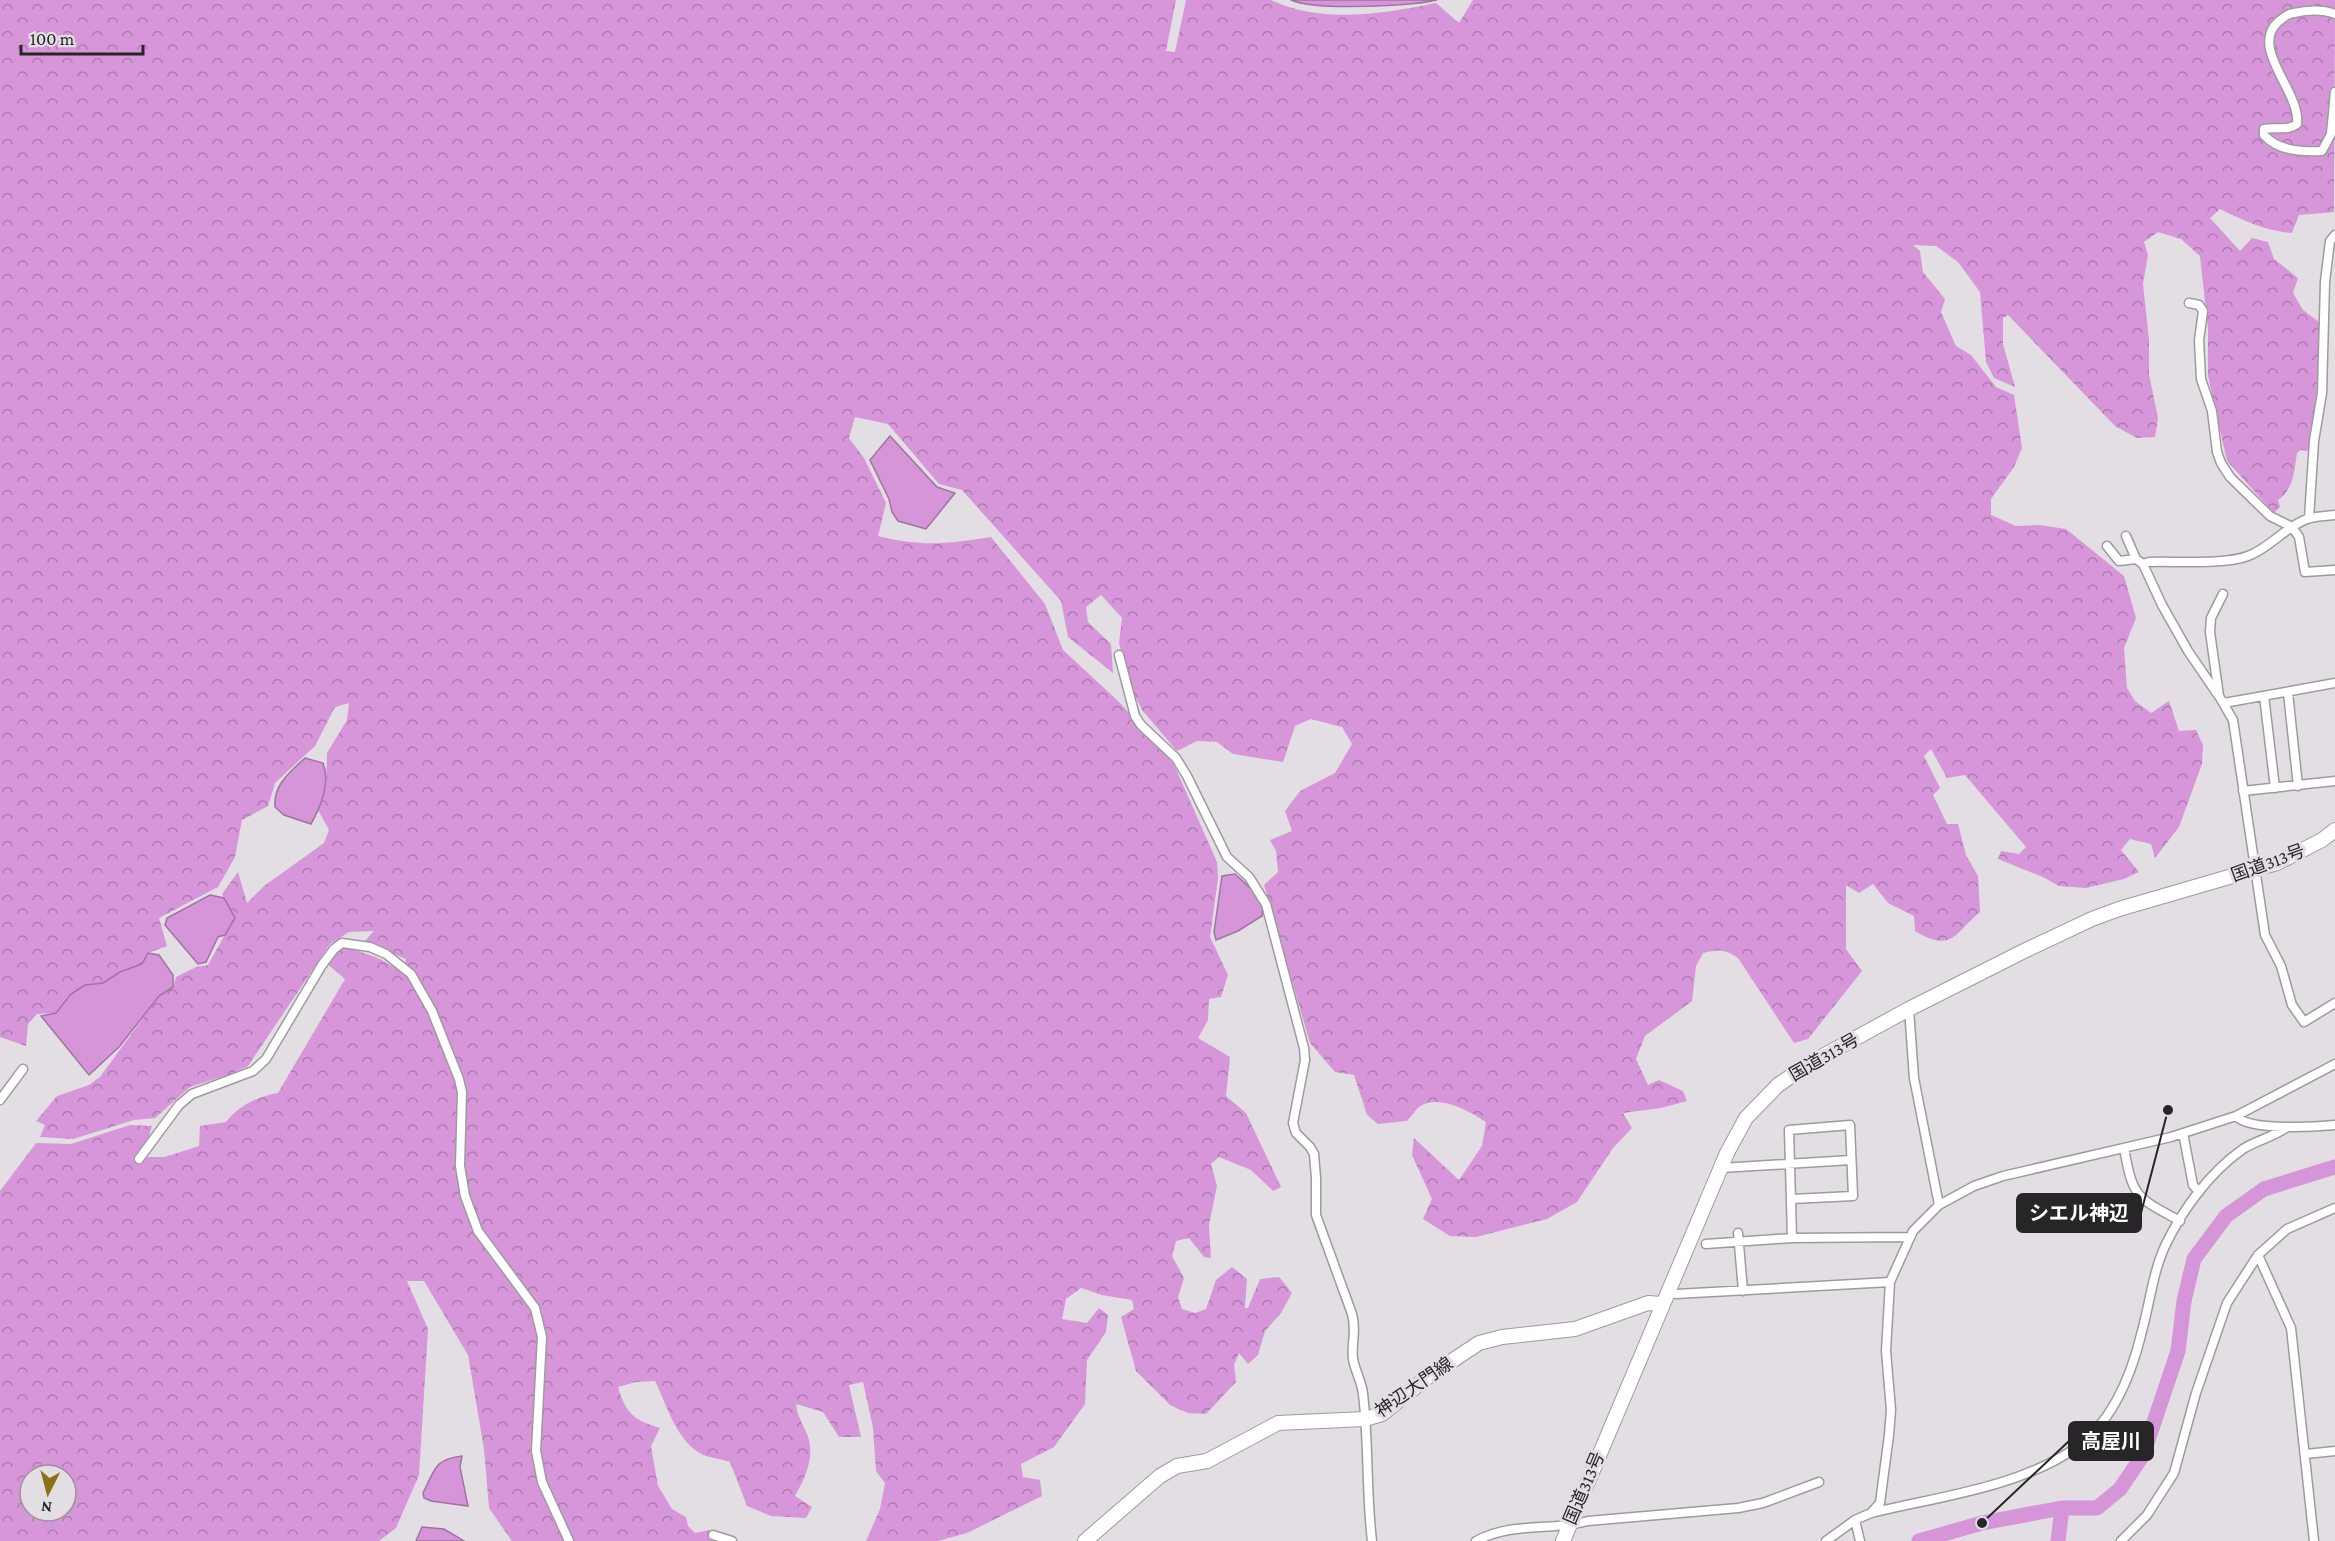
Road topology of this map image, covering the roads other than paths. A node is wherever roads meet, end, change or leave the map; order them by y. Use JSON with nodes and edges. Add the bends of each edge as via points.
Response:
{"nodes":[{"id":1,"x":2335,"y":14,"type":"edge"},
{"id":2,"x":2335,"y":92,"type":"edge"},
{"id":3,"x":2335,"y":235,"type":"edge"},
{"id":4,"x":2188,"y":303,"type":"dead end"},
{"id":5,"x":2335,"y":515,"type":"edge"},
{"id":6,"x":2309,"y":518,"type":"junction"},
{"id":7,"x":2292,"y":527,"type":"junction"},
{"id":8,"x":2126,"y":536,"type":"dead end"},
{"id":9,"x":2107,"y":546,"type":"dead end"},
{"id":10,"x":2139,"y":562,"type":"junction"},
{"id":11,"x":2335,"y":570,"type":"edge"},
{"id":12,"x":2223,"y":594,"type":"dead end"},
{"id":13,"x":1119,"y":655,"type":"dead end"},
{"id":14,"x":2335,"y":683,"type":"edge"},
{"id":15,"x":2288,"y":693,"type":"junction"},
{"id":16,"x":2264,"y":696,"type":"junction"},
{"id":17,"x":2222,"y":699,"type":"junction"},
{"id":18,"x":2335,"y":781,"type":"edge"},
{"id":19,"x":2298,"y":786,"type":"junction"},
{"id":20,"x":2275,"y":788,"type":"junction"},
{"id":21,"x":2243,"y":791,"type":"junction"},
{"id":22,"x":2335,"y":830,"type":"edge"},
{"id":23,"x":2256,"y":870,"type":"junction"},
{"id":24,"x":2335,"y":1003,"type":"edge"},
{"id":25,"x":1909,"y":1010,"type":"junction"},
{"id":26,"x":2335,"y":1064,"type":"edge"},
{"id":27,"x":23,"y":1069,"type":"dead end"},
{"id":28,"x":0,"y":1100,"type":"edge"},
{"id":29,"x":2236,"y":1116,"type":"junction"},
{"id":30,"x":2335,"y":1125,"type":"edge"},
{"id":31,"x":2287,"y":1127,"type":"junction"},
{"id":32,"x":2183,"y":1133,"type":"junction"},
{"id":33,"x":2124,"y":1148,"type":"junction"},
{"id":34,"x":139,"y":1159,"type":"dead end"},
{"id":35,"x":1851,"y":1160,"type":"junction"},
{"id":36,"x":1789,"y":1164,"type":"junction"},
{"id":37,"x":1721,"y":1168,"type":"junction"},
{"id":38,"x":2199,"y":1192,"type":"junction"},
{"id":39,"x":1792,"y":1199,"type":"junction"},
{"id":40,"x":1939,"y":1205,"type":"junction"},
{"id":41,"x":2335,"y":1208,"type":"edge"},
{"id":42,"x":2180,"y":1221,"type":"junction"},
{"id":43,"x":1738,"y":1237,"type":"junction"},
{"id":44,"x":1909,"y":1237,"type":"junction"},
{"id":45,"x":1792,"y":1238,"type":"junction"},
{"id":46,"x":1707,"y":1244,"type":"dead end"},
{"id":47,"x":2259,"y":1255,"type":"junction"},
{"id":48,"x":1890,"y":1282,"type":"junction"},
{"id":49,"x":1667,"y":1290,"type":"junction"},
{"id":50,"x":1743,"y":1291,"type":"junction"},
{"id":51,"x":1661,"y":1304,"type":"junction"},
{"id":52,"x":1365,"y":1419,"type":"junction"},
{"id":53,"x":2335,"y":1451,"type":"edge"},
{"id":54,"x":2306,"y":1454,"type":"junction"},
{"id":55,"x":1819,"y":1482,"type":"dead end"},
{"id":56,"x":1871,"y":1513,"type":"junction"},
{"id":57,"x":1856,"y":1523,"type":"junction"},
{"id":58,"x":1567,"y":1527,"type":"junction"},
{"id":59,"x":713,"y":1535,"type":"dead end"},
{"id":60,"x":569,"y":1541,"type":"edge"},
{"id":61,"x":732,"y":1541,"type":"edge"},
{"id":62,"x":1085,"y":1541,"type":"edge"},
{"id":63,"x":1372,"y":1541,"type":"edge"},
{"id":64,"x":1476,"y":1541,"type":"edge"},
{"id":65,"x":1563,"y":1541,"type":"edge"},
{"id":66,"x":1826,"y":1541,"type":"edge"},
{"id":67,"x":1860,"y":1541,"type":"edge"},
{"id":68,"x":2121,"y":1541,"type":"edge"},
{"id":69,"x":2314,"y":1541,"type":"edge"}],
"edges":[{"from":1,"to":2,"type":"street","via":[[2305,10],[2287,14],[2272,27],[2271,55],[2298,118],[2297,124],[2289,129],[2264,129],[2264,135],[2291,150],[2322,151],[2331,134]]},
{"from":3,"to":6,"type":"street","via":[[2330,241],[2325,282],[2322,393]]},
{"from":4,"to":7,"type":"street","via":[[2203,310],[2199,340],[2201,379],[2212,411],[2221,464],[2270,516]]},
{"from":5,"to":6,"type":"street"},
{"from":6,"to":7,"type":"street"},
{"from":7,"to":10,"type":"street","via":[[2244,557]]},
{"from":7,"to":11,"type":"street","via":[[2299,537],[2305,572]]},
{"from":8,"to":10,"type":"street"},
{"from":9,"to":10,"type":"street","via":[[2119,561]]},
{"from":10,"to":17,"type":"street","via":[[2188,651]]},
{"from":12,"to":17,"type":"street","via":[[2216,603],[2210,632]]},
{"from":13,"to":52,"type":"street","via":[[1135,716],[1176,758],[1227,857],[1249,877],[1266,904],[1304,1048],[1293,1124],[1314,1154],[1316,1215],[1356,1329],[1353,1361],[1363,1393]]},
{"from":14,"to":15,"type":"street"},
{"from":15,"to":16,"type":"street"},
{"from":15,"to":19,"type":"street"},
{"from":16,"to":17,"type":"street"},
{"from":16,"to":20,"type":"street"},
{"from":17,"to":21,"type":"street","via":[[2233,720]]},
{"from":18,"to":19,"type":"street"},
{"from":19,"to":20,"type":"street"},
{"from":20,"to":21,"type":"street"},
{"from":21,"to":23,"type":"street"},
{"from":22,"to":23,"type":"main road","name":"国道313号","via":[[2301,852]]},
{"from":23,"to":24,"type":"street","via":[[2265,935],[2281,966],[2292,1005],[2304,1022]]},
{"from":23,"to":25,"type":"main road","name":"国道313号","via":[[2091,920]]},
{"from":25,"to":37,"type":"main road","name":"国道313号","via":[[1812,1062],[1778,1085],[1746,1118]]},
{"from":25,"to":40,"type":"street","via":[[1914,1078]]},
{"from":26,"to":29,"type":"street"},
{"from":27,"to":28,"type":"street"},
{"from":29,"to":31,"type":"street","via":[[2243,1122]]},
{"from":29,"to":32,"type":"street"},
{"from":30,"to":31,"type":"street"},
{"from":31,"to":38,"type":"street","via":[[2243,1149]]},
{"from":32,"to":33,"type":"street"},
{"from":32,"to":38,"type":"street","via":[[2193,1185]]},
{"from":33,"to":40,"type":"street","via":[[2002,1176]]},
{"from":33,"to":42,"type":"street","via":[[2129,1177],[2137,1192],[2147,1204]]},
{"from":34,"to":60,"type":"street","via":[[192,1094],[253,1071],[266,1059],[322,965],[342,942],[386,954],[411,974],[432,1011],[459,1079],[460,1166],[465,1196],[478,1231],[535,1308],[542,1337],[536,1451],[542,1482]]},
{"from":35,"to":36,"type":"street"},
{"from":35,"to":36,"type":"street","via":[[1850,1125],[1789,1130]]},
{"from":35,"to":39,"type":"street","via":[[1853,1196]]},
{"from":36,"to":37,"type":"street"},
{"from":36,"to":39,"type":"street"},
{"from":37,"to":49,"type":"main road","name":"国道313号"},
{"from":38,"to":42,"type":"street"},
{"from":39,"to":45,"type":"street"},
{"from":40,"to":44,"type":"street"},
{"from":41,"to":47,"type":"street","via":[[2287,1229]]},
{"from":42,"to":56,"type":"street","via":[[2155,1274],[2130,1372],[2095,1431],[2060,1459],[2004,1482]]},
{"from":43,"to":45,"type":"street"},
{"from":43,"to":46,"type":"street"},
{"from":43,"to":50,"type":"street"},
{"from":44,"to":45,"type":"street"},
{"from":44,"to":48,"type":"street"},
{"from":47,"to":54,"type":"street","via":[[2291,1328]]},
{"from":47,"to":68,"type":"street","via":[[2228,1303],[2196,1393],[2174,1473],[2147,1515]]},
{"from":48,"to":50,"type":"street"},
{"from":48,"to":56,"type":"street","via":[[1886,1351],[1889,1435],[1880,1503]]},
{"from":49,"to":50,"type":"street","via":[[1676,1294]]},
{"from":49,"to":51,"type":"main road","name":"国道313号"},
{"from":51,"to":52,"type":"main road","name":"神辺大門線","via":[[1648,1303],[1575,1329],[1479,1343],[1382,1414]]},
{"from":51,"to":58,"type":"main road","name":"国道313号"},
{"from":52,"to":62,"type":"main road","name":"神辺大門線","via":[[1278,1423],[1207,1461],[1178,1466],[1160,1476]]},
{"from":52,"to":63,"type":"street"},
{"from":53,"to":54,"type":"street"},
{"from":54,"to":69,"type":"street"},
{"from":55,"to":58,"type":"street","via":[[1763,1503],[1588,1521]]},
{"from":56,"to":57,"type":"street"},
{"from":57,"to":66,"type":"street"},
{"from":57,"to":67,"type":"street"},
{"from":58,"to":64,"type":"street","via":[[1518,1528]]},
{"from":58,"to":65,"type":"main road","name":"国道313号"},
{"from":59,"to":61,"type":"street"}]}
